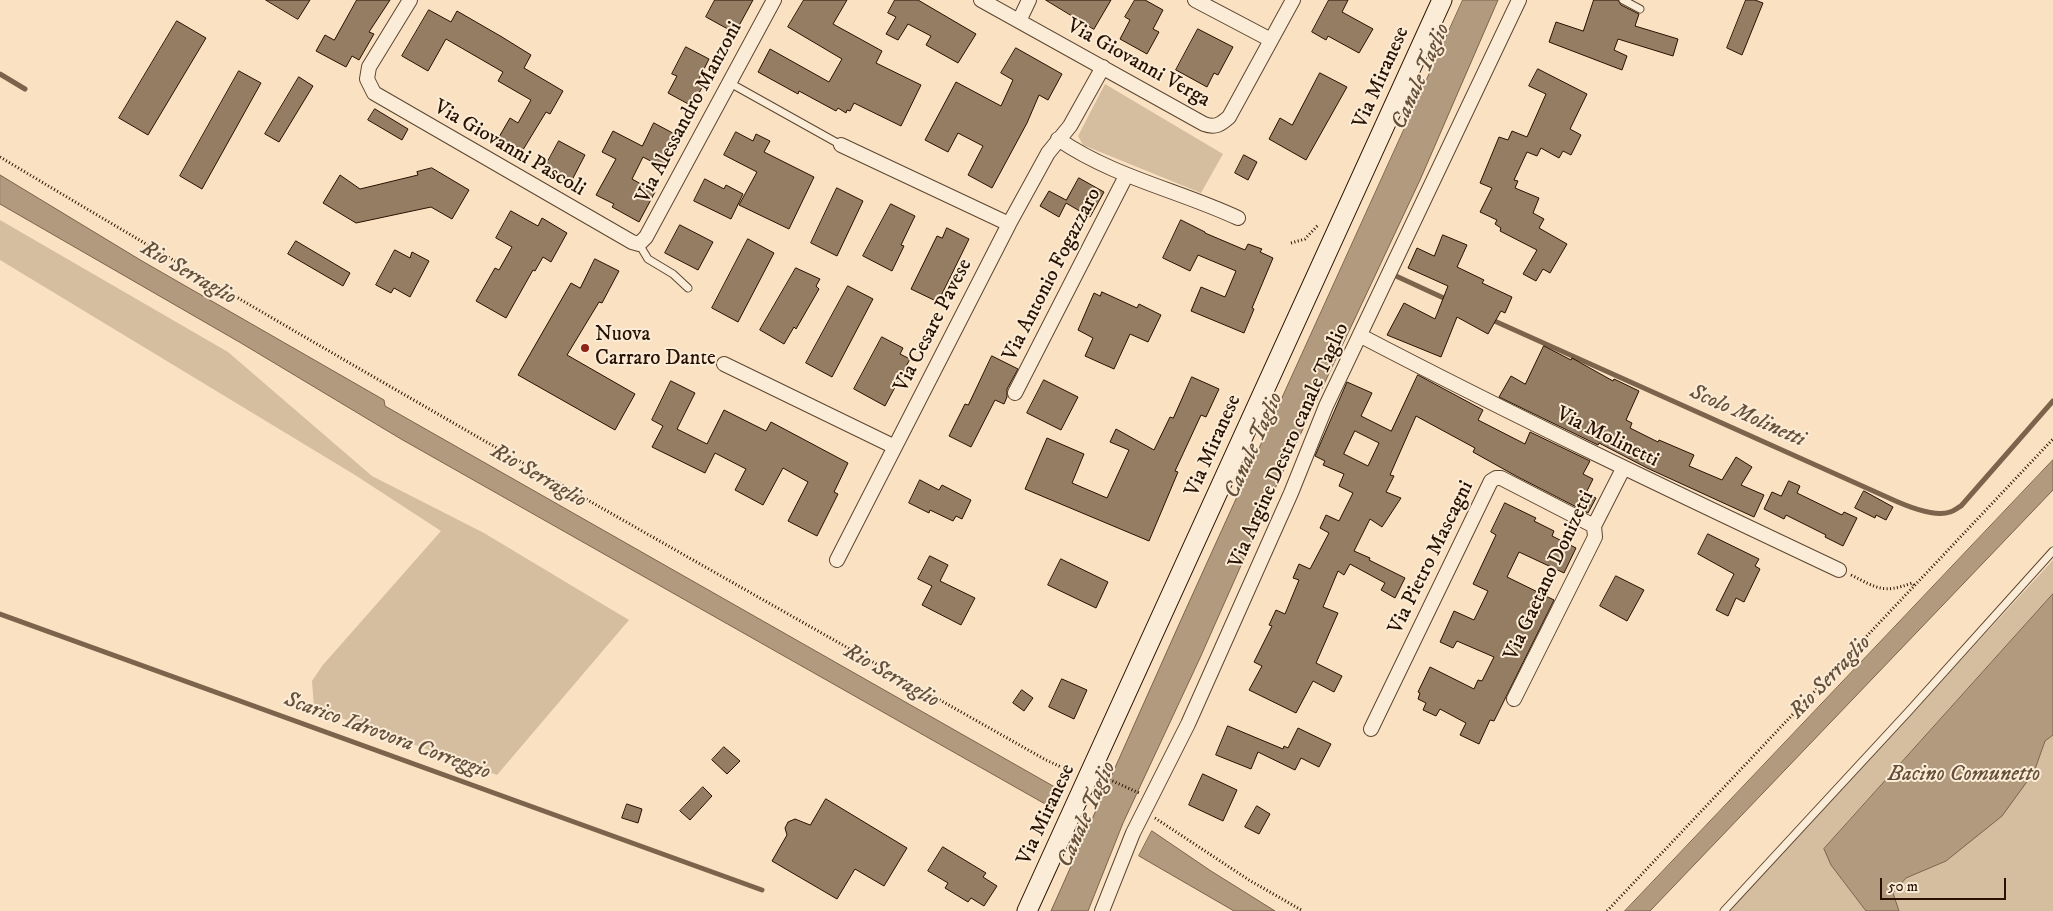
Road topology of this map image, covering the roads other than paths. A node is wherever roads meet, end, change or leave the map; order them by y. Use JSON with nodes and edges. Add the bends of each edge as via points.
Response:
{"nodes":[{"id":1,"x":410,"y":0,"type":"edge"},
{"id":2,"x":774,"y":0,"type":"edge"},
{"id":3,"x":981,"y":0,"type":"edge"},
{"id":4,"x":1029,"y":0,"type":"edge"},
{"id":5,"x":1195,"y":0,"type":"edge"},
{"id":6,"x":1293,"y":0,"type":"edge"},
{"id":7,"x":1442,"y":0,"type":"edge"},
{"id":8,"x":1519,"y":0,"type":"edge"},
{"id":9,"x":1622,"y":0,"type":"edge"},
{"id":10,"x":1640,"y":9,"type":"dead end"},
{"id":11,"x":1019,"y":21,"type":"junction"},
{"id":12,"x":1271,"y":40,"type":"junction"},
{"id":13,"x":1103,"y":67,"type":"junction"},
{"id":14,"x":730,"y":83,"type":"junction"},
{"id":15,"x":1058,"y":139,"type":"junction"},
{"id":16,"x":841,"y":145,"type":"joint"},
{"id":17,"x":1126,"y":176,"type":"junction"},
{"id":18,"x":1238,"y":218,"type":"dead end"},
{"id":19,"x":1009,"y":224,"type":"junction"},
{"id":20,"x":639,"y":244,"type":"junction"},
{"id":21,"x":688,"y":288,"type":"dead end"},
{"id":22,"x":1361,"y":336,"type":"junction"},
{"id":23,"x":724,"y":364,"type":"dead end"},
{"id":24,"x":1015,"y":393,"type":"dead end"},
{"id":25,"x":895,"y":447,"type":"junction"},
{"id":26,"x":1623,"y":469,"type":"junction"},
{"id":27,"x":1594,"y":526,"type":"junction"},
{"id":28,"x":2053,"y":552,"type":"edge"},
{"id":29,"x":837,"y":560,"type":"dead end"},
{"id":30,"x":1839,"y":570,"type":"road end"},
{"id":31,"x":1514,"y":699,"type":"dead end"},
{"id":32,"x":1371,"y":729,"type":"dead end"},
{"id":33,"x":1027,"y":911,"type":"edge"},
{"id":34,"x":1102,"y":911,"type":"edge"},
{"id":35,"x":1724,"y":911,"type":"edge"}],
"edges":[{"from":1,"to":20,"type":"street","name":"Via Giovanni Pascoli","via":[[369,67],[367,79],[374,93]]},
{"from":2,"to":14,"type":"street","name":"Via Alessandro Manzoni"},
{"from":3,"to":11,"type":"street","name":"Via Giovanni Verga"},
{"from":4,"to":11,"type":"street"},
{"from":5,"to":12,"type":"street"},
{"from":6,"to":12,"type":"street"},
{"from":7,"to":33,"type":"main road","name":"Via Miranese","via":[[1097,774]]},
{"from":8,"to":22,"type":"street","name":"Via Argine Destro canale Taglio"},
{"from":9,"to":10,"type":"lane"},
{"from":11,"to":13,"type":"street","name":"Via Giovanni Verga"},
{"from":12,"to":13,"type":"street","name":"Via Giovanni Verga","via":[[1229,117],[1212,127]]},
{"from":13,"to":15,"type":"street","name":"Via Cesare Pavese","via":[[1070,126]]},
{"from":14,"to":16,"type":"lane"},
{"from":14,"to":20,"type":"street","name":"Via Alessandro Manzoni","via":[[646,237]]},
{"from":15,"to":17,"type":"street","name":"Via Antonio Fogazzaro","via":[[1078,153]]},
{"from":15,"to":19,"type":"street","name":"Via Cesare Pavese"},
{"from":16,"to":19,"type":"street"},
{"from":17,"to":18,"type":"street","name":"Via Antonio Fogazzaro"},
{"from":17,"to":24,"type":"street","name":"Via Antonio Fogazzaro"},
{"from":19,"to":25,"type":"street","name":"Via Cesare Pavese"},
{"from":20,"to":21,"type":"lane","via":[[648,259],[673,274]]},
{"from":22,"to":26,"type":"street","name":"Via Molinetti"},
{"from":22,"to":34,"type":"street","name":"Via Argine Destro canale Taglio","via":[[1326,406],[1188,724],[1132,833]]},
{"from":23,"to":25,"type":"street"},
{"from":25,"to":29,"type":"street","name":"Via Cesare Pavese"},
{"from":26,"to":27,"type":"street","name":"Via Gaetano Donizetti"},
{"from":26,"to":30,"type":"street","name":"Via Molinetti"},
{"from":27,"to":31,"type":"street","name":"Via Gaetano Donizetti","via":[[1595,537]]},
{"from":27,"to":32,"type":"street","name":"Via Pietro Mascagni","via":[[1501,478],[1491,481]]},
{"from":28,"to":35,"type":"lane"}]}
